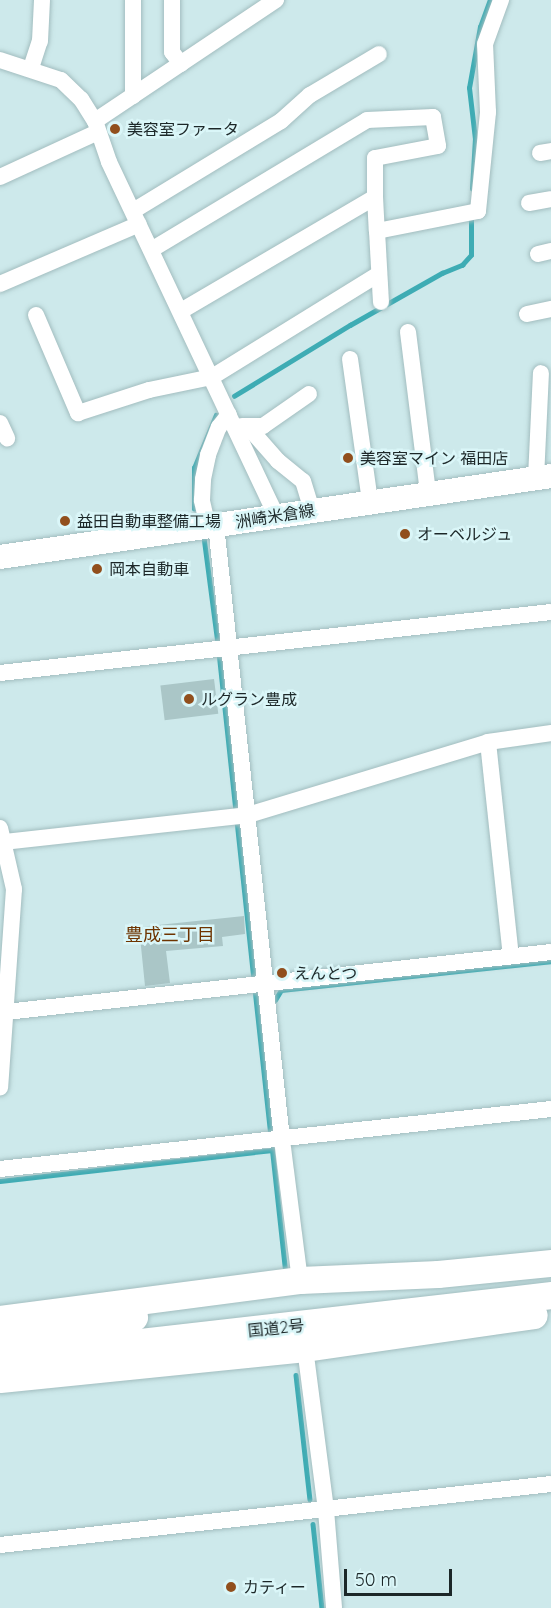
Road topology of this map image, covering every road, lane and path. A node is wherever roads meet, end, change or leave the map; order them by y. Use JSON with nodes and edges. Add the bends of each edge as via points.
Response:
{"nodes":[{"id":1,"x":42,"y":0,"type":"edge"},
{"id":2,"x":133,"y":0,"type":"edge"},
{"id":3,"x":172,"y":0,"type":"edge"},
{"id":4,"x":276,"y":0,"type":"edge"},
{"id":5,"x":501,"y":0,"type":"edge"},
{"id":6,"x":257,"y":6,"type":"edge"},
{"id":7,"x":379,"y":54,"type":"dead end"},
{"id":8,"x":0,"y":60,"type":"edge"},
{"id":9,"x":181,"y":64,"type":"junction"},
{"id":10,"x":32,"y":68,"type":"junction"},
{"id":11,"x":133,"y":96,"type":"junction"},
{"id":12,"x":96,"y":127,"type":"junction"},
{"id":13,"x":0,"y":177,"type":"edge"},
{"id":14,"x":375,"y":197,"type":"junction"},
{"id":15,"x":551,"y":199,"type":"edge"},
{"id":16,"x":529,"y":203,"type":"dead end"},
{"id":17,"x":136,"y":218,"type":"junction"},
{"id":18,"x":377,"y":231,"type":"junction"},
{"id":19,"x":151,"y":250,"type":"junction"},
{"id":20,"x":379,"y":274,"type":"junction"},
{"id":21,"x":0,"y":284,"type":"edge"},
{"id":22,"x":381,"y":302,"type":"dead end"},
{"id":23,"x":551,"y":309,"type":"edge"},
{"id":24,"x":181,"y":311,"type":"junction"},
{"id":25,"x":527,"y":314,"type":"dead end"},
{"id":26,"x":36,"y":315,"type":"dead end"},
{"id":27,"x":408,"y":332,"type":"dead end"},
{"id":28,"x":350,"y":359,"type":"dead end"},
{"id":29,"x":541,"y":373,"type":"dead end"},
{"id":30,"x":212,"y":377,"type":"junction"},
{"id":31,"x":309,"y":394,"type":"dead end"},
{"id":32,"x":237,"y":421,"type":"junction"},
{"id":33,"x":544,"y":477,"type":"edge"},
{"id":34,"x":428,"y":492,"type":"junction"},
{"id":35,"x":370,"y":501,"type":"junction"},
{"id":36,"x":312,"y":510,"type":"junction"},
{"id":37,"x":276,"y":515,"type":"junction"},
{"id":38,"x":212,"y":526,"type":"junction"},
{"id":39,"x":0,"y":558,"type":"edge"},
{"id":40,"x":551,"y":612,"type":"edge"},
{"id":41,"x":221,"y":649,"type":"junction"},
{"id":42,"x":0,"y":673,"type":"edge"},
{"id":43,"x":551,"y":733,"type":"edge"},
{"id":44,"x":488,"y":742,"type":"junction"},
{"id":45,"x":240,"y":816,"type":"junction"},
{"id":46,"x":2,"y":835,"type":"edge"},
{"id":47,"x":551,"y":952,"type":"edge"},
{"id":48,"x":512,"y":956,"type":"junction"},
{"id":49,"x":263,"y":991,"type":"junction"},
{"id":50,"x":6,"y":1012,"type":"junction"},
{"id":51,"x":0,"y":1088,"type":"edge"},
{"id":52,"x":551,"y":1109,"type":"edge"},
{"id":53,"x":275,"y":1141,"type":"junction"},
{"id":54,"x":0,"y":1168,"type":"edge"},
{"id":55,"x":551,"y":1263,"type":"edge"},
{"id":56,"x":438,"y":1274,"type":"junction"},
{"id":57,"x":551,"y":1278,"type":"edge"},
{"id":58,"x":300,"y":1280,"type":"junction"},
{"id":59,"x":551,"y":1307,"type":"edge"},
{"id":60,"x":0,"y":1319,"type":"edge"},
{"id":61,"x":69,"y":1333,"type":"junction"},
{"id":62,"x":0,"y":1339,"type":"edge"},
{"id":63,"x":305,"y":1348,"type":"junction"},
{"id":64,"x":0,"y":1358,"type":"edge"},
{"id":65,"x":0,"y":1379,"type":"edge"},
{"id":66,"x":551,"y":1484,"type":"edge"},
{"id":67,"x":326,"y":1510,"type":"junction"},
{"id":68,"x":0,"y":1545,"type":"edge"},
{"id":69,"x":334,"y":1608,"type":"edge"}],
"edges":[{"from":1,"to":10,"type":"street","via":[[40,41]]},
{"from":2,"to":11,"type":"street"},
{"from":3,"to":9,"type":"street","via":[[172,52]]},
{"from":4,"to":6,"type":"street"},
{"from":5,"to":18,"type":"street","via":[[485,44],[489,112],[478,211]]},
{"from":6,"to":9,"type":"street"},
{"from":7,"to":17,"type":"street","via":[[310,95],[281,121]]},
{"from":8,"to":10,"type":"street"},
{"from":9,"to":11,"type":"street"},
{"from":10,"to":12,"type":"street","via":[[61,80],[81,99]]},
{"from":11,"to":12,"type":"street"},
{"from":12,"to":13,"type":"street"},
{"from":12,"to":17,"type":"street"},
{"from":14,"to":18,"type":"street"},
{"from":14,"to":19,"type":"street","via":[[375,158],[438,146],[433,117],[367,120]]},
{"from":14,"to":24,"type":"street"},
{"from":15,"to":16,"type":"street"},
{"from":17,"to":19,"type":"street"},
{"from":17,"to":21,"type":"street"},
{"from":18,"to":20,"type":"street"},
{"from":19,"to":24,"type":"street"},
{"from":20,"to":22,"type":"street"},
{"from":20,"to":30,"type":"street"},
{"from":23,"to":25,"type":"street"},
{"from":24,"to":30,"type":"street"},
{"from":26,"to":30,"type":"street","via":[[78,413],[149,390]]},
{"from":27,"to":34,"type":"street"},
{"from":28,"to":35,"type":"street"},
{"from":29,"to":33,"type":"street"},
{"from":30,"to":32,"type":"street"},
{"from":31,"to":32,"type":"street","via":[[262,426]]},
{"from":32,"to":36,"type":"street","via":[[303,481]]},
{"from":32,"to":37,"type":"street"},
{"from":32,"to":38,"type":"street","via":[[219,427],[208,455],[202,500]]},
{"from":33,"to":34,"type":"main road","name":"洲崎米倉線"},
{"from":34,"to":35,"type":"main road","name":"洲崎米倉線"},
{"from":35,"to":36,"type":"main road","name":"洲崎米倉線"},
{"from":36,"to":37,"type":"main road","name":"洲崎米倉線"},
{"from":37,"to":38,"type":"main road","name":"洲崎米倉線"},
{"from":38,"to":39,"type":"main road","name":"洲崎米倉線"},
{"from":38,"to":41,"type":"street"},
{"from":40,"to":41,"type":"street"},
{"from":41,"to":42,"type":"street"},
{"from":41,"to":45,"type":"street"},
{"from":43,"to":44,"type":"street"},
{"from":44,"to":45,"type":"street"},
{"from":44,"to":48,"type":"street"},
{"from":45,"to":46,"type":"street"},
{"from":45,"to":49,"type":"street"},
{"from":46,"to":50,"type":"street","via":[[14,889]]},
{"from":47,"to":48,"type":"street"},
{"from":48,"to":49,"type":"street"},
{"from":49,"to":50,"type":"street"},
{"from":49,"to":53,"type":"street"},
{"from":50,"to":51,"type":"street"},
{"from":52,"to":53,"type":"street"},
{"from":53,"to":54,"type":"street"},
{"from":53,"to":58,"type":"street"},
{"from":55,"to":56,"type":"highway"},
{"from":56,"to":58,"type":"highway"},
{"from":56,"to":61,"type":"highway","via":[[170,1308]]},
{"from":57,"to":61,"type":"highway","name":"国道2号"},
{"from":58,"to":60,"type":"highway"},
{"from":59,"to":63,"type":"highway"},
{"from":59,"to":64,"type":"highway","name":"国道2号","via":[[358,1330],[332,1321]]},
{"from":61,"to":62,"type":"highway","name":"国道2号"},
{"from":63,"to":65,"type":"highway"},
{"from":63,"to":67,"type":"street"},
{"from":66,"to":67,"type":"street"},
{"from":67,"to":68,"type":"street"},
{"from":67,"to":69,"type":"street"}]}
